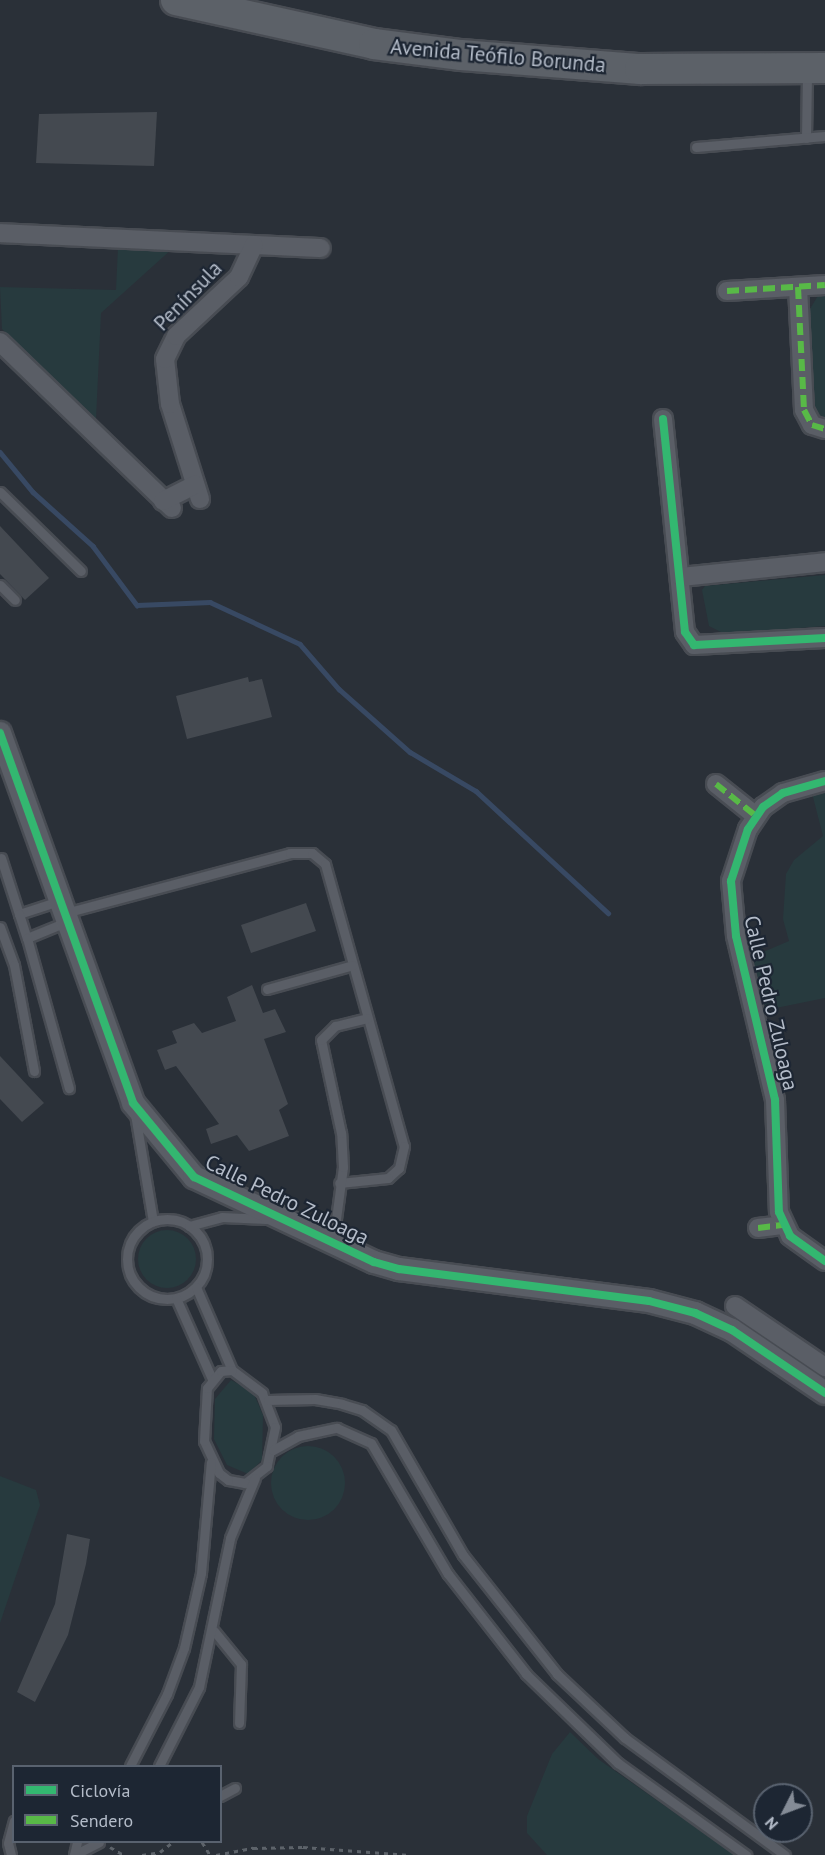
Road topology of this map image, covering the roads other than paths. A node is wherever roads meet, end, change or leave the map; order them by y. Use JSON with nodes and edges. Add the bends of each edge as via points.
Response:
{"nodes":[{"id":1,"x":176,"y":0,"type":"edge"},
{"id":2,"x":819,"y":65,"type":"edge"},
{"id":3,"x":825,"y":136,"type":"edge"},
{"id":4,"x":806,"y":138,"type":"junction"},
{"id":5,"x":696,"y":147,"type":"dead end"},
{"id":6,"x":0,"y":233,"type":"edge"},
{"id":7,"x":254,"y":245,"type":"junction"},
{"id":8,"x":321,"y":248,"type":"dead end"},
{"id":9,"x":825,"y":285,"type":"edge"},
{"id":10,"x":798,"y":287,"type":"junction"},
{"id":11,"x":727,"y":291,"type":"dead end"},
{"id":12,"x":0,"y":342,"type":"edge"},
{"id":13,"x":663,"y":418,"type":"dead end"},
{"id":14,"x":825,"y":429,"type":"edge"},
{"id":15,"x":0,"y":492,"type":"edge"},
{"id":16,"x":825,"y":562,"type":"edge"},
{"id":17,"x":81,"y":571,"type":"dead end"},
{"id":18,"x":681,"y":577,"type":"junction"},
{"id":19,"x":0,"y":585,"type":"edge"},
{"id":20,"x":15,"y":600,"type":"dead end"},
{"id":21,"x":825,"y":638,"type":"edge"},
{"id":22,"x":0,"y":733,"type":"edge"},
{"id":23,"x":825,"y":781,"type":"edge"},
{"id":24,"x":716,"y":784,"type":"dead end"},
{"id":25,"x":756,"y":816,"type":"junction"},
{"id":26,"x":1,"y":858,"type":"edge"},
{"id":27,"x":62,"y":912,"type":"junction"},
{"id":28,"x":19,"y":914,"type":"junction"},
{"id":29,"x":22,"y":926,"type":"junction"},
{"id":30,"x":2,"y":929,"type":"edge"},
{"id":31,"x":27,"y":938,"type":"junction"},
{"id":32,"x":353,"y":965,"type":"junction"},
{"id":33,"x":267,"y":989,"type":"dead end"},
{"id":34,"x":367,"y":1018,"type":"junction"},
{"id":35,"x":34,"y":1071,"type":"dead end"},
{"id":36,"x":69,"y":1088,"type":"dead end"},
{"id":37,"x":133,"y":1103,"type":"junction"},
{"id":38,"x":339,"y":1184,"type":"junction"},
{"id":39,"x":153,"y":1221,"type":"junction"},
{"id":40,"x":295,"y":1222,"type":"junction"},
{"id":41,"x":782,"y":1225,"type":"junction"},
{"id":42,"x":189,"y":1226,"type":"junction"},
{"id":43,"x":758,"y":1228,"type":"dead end"},
{"id":44,"x":333,"y":1241,"type":"junction"},
{"id":45,"x":825,"y":1261,"type":"edge"},
{"id":46,"x":196,"y":1287,"type":"junction"},
{"id":47,"x":176,"y":1298,"type":"junction"},
{"id":48,"x":735,"y":1306,"type":"dead end"},
{"id":49,"x":825,"y":1367,"type":"edge"},
{"id":50,"x":232,"y":1370,"type":"junction"},
{"id":51,"x":212,"y":1378,"type":"junction"},
{"id":52,"x":825,"y":1393,"type":"edge"},
{"id":53,"x":268,"y":1400,"type":"junction"},
{"id":54,"x":273,"y":1450,"type":"junction"},
{"id":55,"x":211,"y":1462,"type":"junction"},
{"id":56,"x":255,"y":1478,"type":"junction"},
{"id":57,"x":214,"y":1631,"type":"junction"},
{"id":58,"x":238,"y":1723,"type":"dead end"},
{"id":59,"x":131,"y":1765,"type":"edge"},
{"id":60,"x":160,"y":1765,"type":"edge"},
{"id":61,"x":235,"y":1788,"type":"dead end"},
{"id":62,"x":222,"y":1795,"type":"edge"},
{"id":63,"x":12,"y":1828,"type":"edge"},
{"id":64,"x":97,"y":1843,"type":"edge"},
{"id":65,"x":11,"y":1855,"type":"edge"},
{"id":66,"x":74,"y":1855,"type":"edge"},
{"id":67,"x":746,"y":1855,"type":"edge"},
{"id":68,"x":785,"y":1855,"type":"edge"}],
"edges":[{"from":1,"to":2,"type":"main road","name":"Avenida Teófilo Borunda","via":[[374,44],[461,55],[640,69],[761,70]]},
{"from":2,"to":4,"type":"lane"},
{"from":3,"to":4,"type":"lane"},
{"from":4,"to":5,"type":"lane"},
{"from":6,"to":7,"type":"street","name":"Península"},
{"from":7,"to":8,"type":"street","name":"Península"},
{"from":7,"to":12,"type":"street","name":"Península","via":[[240,277],[176,336],[165,359],[170,404],[198,492],[168,505]]},
{"from":9,"to":10,"type":"street"},
{"from":10,"to":11,"type":"street"},
{"from":10,"to":14,"type":"street","via":[[804,410],[812,425]]},
{"from":13,"to":18,"type":"street"},
{"from":15,"to":17,"type":"lane"},
{"from":16,"to":18,"type":"street"},
{"from":18,"to":21,"type":"street","via":[[685,632],[694,645]]},
{"from":19,"to":20,"type":"lane"},
{"from":22,"to":27,"type":"street","name":"Calle Pedro Zuloaga"},
{"from":23,"to":25,"type":"street","name":"Calle Pedro Zuloaga","via":[[783,793]]},
{"from":24,"to":25,"type":"street"},
{"from":25,"to":41,"type":"street","name":"Calle Pedro Zuloaga","via":[[735,864],[732,909],[775,1100]]},
{"from":26,"to":28,"type":"lane"},
{"from":27,"to":28,"type":"lane"},
{"from":27,"to":31,"type":"lane"},
{"from":27,"to":32,"type":"lane","via":[[302,851],[325,864]]},
{"from":27,"to":37,"type":"street","name":"Calle Pedro Zuloaga"},
{"from":28,"to":29,"type":"lane"},
{"from":29,"to":30,"type":"lane"},
{"from":29,"to":31,"type":"lane"},
{"from":30,"to":35,"type":"lane"},
{"from":31,"to":36,"type":"lane"},
{"from":32,"to":33,"type":"lane"},
{"from":32,"to":34,"type":"lane"},
{"from":34,"to":38,"type":"lane","via":[[335,1026],[321,1040],[341,1133]]},
{"from":34,"to":38,"type":"lane","via":[[404,1146],[403,1160],[388,1178]]},
{"from":37,"to":39,"type":"lane","name":"Calle Pedro Zuloaga"},
{"from":37,"to":40,"type":"street","name":"Calle Pedro Zuloaga","via":[[194,1177]]},
{"from":38,"to":44,"type":"lane"},
{"from":39,"to":42,"type":"lane","via":[[172,1219]]},
{"from":39,"to":47,"type":"lane","via":[[132,1237],[127,1264],[138,1287],[150,1295]]},
{"from":40,"to":42,"type":"lane","via":[[222,1217]]},
{"from":40,"to":44,"type":"street","name":"Calle Pedro Zuloaga"},
{"from":41,"to":43,"type":"street"},
{"from":41,"to":45,"type":"street","via":[[798,1244]]},
{"from":42,"to":46,"type":"lane","via":[[207,1255]]},
{"from":44,"to":52,"type":"street","name":"Calle Pedro Zuloaga","via":[[399,1269],[649,1301],[695,1313],[732,1330]]},
{"from":46,"to":47,"type":"lane"},
{"from":46,"to":50,"type":"lane"},
{"from":47,"to":51,"type":"lane"},
{"from":48,"to":49,"type":"street"},
{"from":50,"to":51,"type":"lane"},
{"from":50,"to":53,"type":"lane"},
{"from":51,"to":55,"type":"lane","via":[[202,1424]]},
{"from":53,"to":54,"type":"lane","via":[[276,1427]]},
{"from":53,"to":68,"type":"lane","via":[[315,1399],[342,1404],[362,1410],[391,1430],[463,1555],[558,1674],[625,1738]]},
{"from":54,"to":56,"type":"lane","via":[[267,1466]]},
{"from":54,"to":67,"type":"lane","via":[[298,1436],[337,1428],[371,1443],[448,1574],[526,1674],[618,1763]]},
{"from":55,"to":56,"type":"lane","via":[[228,1480],[246,1483]]},
{"from":55,"to":59,"type":"lane","via":[[201,1574],[184,1648],[167,1694]]},
{"from":56,"to":57,"type":"lane","via":[[230,1538]]},
{"from":57,"to":58,"type":"lane","via":[[241,1665]]},
{"from":57,"to":60,"type":"lane","via":[[199,1687]]},
{"from":61,"to":62,"type":"lane"},
{"from":63,"to":65,"type":"lane","via":[[8,1843]]},
{"from":64,"to":66,"type":"lane"}]}
